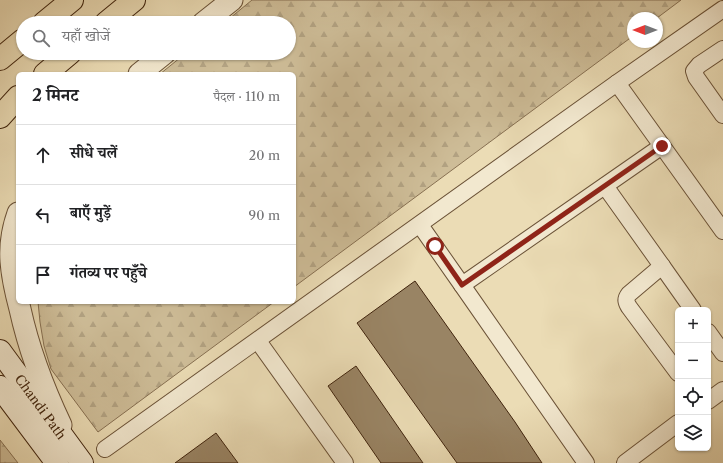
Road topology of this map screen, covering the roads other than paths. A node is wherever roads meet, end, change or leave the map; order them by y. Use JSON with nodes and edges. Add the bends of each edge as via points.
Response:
{"nodes":[{"id":1,"x":72,"y":0,"type":"edge"},
{"id":2,"x":134,"y":0,"type":"edge"},
{"id":3,"x":232,"y":0,"type":"edge"},
{"id":4,"x":723,"y":9,"type":"edge"},
{"id":5,"x":53,"y":16,"type":"edge"},
{"id":6,"x":115,"y":16,"type":"edge"},
{"id":7,"x":213,"y":16,"type":"edge"},
{"id":8,"x":16,"y":46,"type":"edge"},
{"id":9,"x":723,"y":49,"type":"edge"},
{"id":10,"x":0,"y":60,"type":"edge"},
{"id":11,"x":62,"y":60,"type":"edge"},
{"id":12,"x":157,"y":60,"type":"edge"},
{"id":13,"x":47,"y":72,"type":"edge"},
{"id":14,"x":142,"y":72,"type":"edge"},
{"id":15,"x":617,"y":83,"type":"junction"},
{"id":16,"x":16,"y":99,"type":"edge"},
{"id":17,"x":723,"y":115,"type":"edge"},
{"id":18,"x":0,"y":118,"type":"edge"},
{"id":19,"x":662,"y":146,"type":"junction"},
{"id":20,"x":605,"y":186,"type":"junction"},
{"id":21,"x":16,"y":222,"type":"edge"},
{"id":22,"x":420,"y":224,"type":"junction"},
{"id":23,"x":723,"y":230,"type":"edge"},
{"id":24,"x":662,"y":266,"type":"junction"},
{"id":25,"x":462,"y":285,"type":"junction"},
{"id":26,"x":16,"y":291,"type":"edge"},
{"id":27,"x":19,"y":304,"type":"edge"},
{"id":28,"x":691,"y":307,"type":"edge"},
{"id":29,"x":711,"y":336,"type":"edge"},
{"id":30,"x":258,"y":341,"type":"junction"},
{"id":31,"x":0,"y":351,"type":"edge"},
{"id":32,"x":723,"y":353,"type":"edge"},
{"id":33,"x":675,"y":369,"type":"edge"},
{"id":34,"x":0,"y":387,"type":"edge"},
{"id":35,"x":723,"y":390,"type":"edge"},
{"id":36,"x":711,"y":399,"type":"edge"},
{"id":37,"x":675,"y":425,"type":"edge"},
{"id":38,"x":105,"y":449,"type":"dead end"},
{"id":39,"x":81,"y":461,"type":"edge"},
{"id":40,"x":57,"y":463,"type":"edge"},
{"id":41,"x":345,"y":463,"type":"edge"},
{"id":42,"x":586,"y":463,"type":"edge"},
{"id":43,"x":625,"y":463,"type":"edge"}],
"edges":[{"from":1,"to":5,"type":"highway"},
{"from":2,"to":6,"type":"highway"},
{"from":3,"to":7,"type":"street"},
{"from":4,"to":15,"type":"street"},
{"from":8,"to":10,"type":"highway"},
{"from":9,"to":17,"type":"street","via":[[694,71]]},
{"from":11,"to":13,"type":"highway"},
{"from":12,"to":14,"type":"street"},
{"from":15,"to":19,"type":"street"},
{"from":15,"to":22,"type":"street"},
{"from":16,"to":18,"type":"highway"},
{"from":19,"to":20,"type":"street"},
{"from":19,"to":23,"type":"street"},
{"from":20,"to":24,"type":"street"},
{"from":20,"to":25,"type":"street"},
{"from":21,"to":26,"type":"street","via":[[11,260]]},
{"from":22,"to":25,"type":"street"},
{"from":22,"to":30,"type":"street"},
{"from":24,"to":28,"type":"street"},
{"from":24,"to":33,"type":"street","via":[[626,297],[626,302]]},
{"from":25,"to":42,"type":"street"},
{"from":27,"to":39,"type":"street","via":[[48,398]]},
{"from":29,"to":32,"type":"street"},
{"from":30,"to":38,"type":"street"},
{"from":30,"to":41,"type":"street"},
{"from":31,"to":39,"type":"main road","name":"Chandi Path"},
{"from":34,"to":40,"type":"main road","name":"Chandi Path"},
{"from":35,"to":36,"type":"street"},
{"from":37,"to":43,"type":"street"}]}
